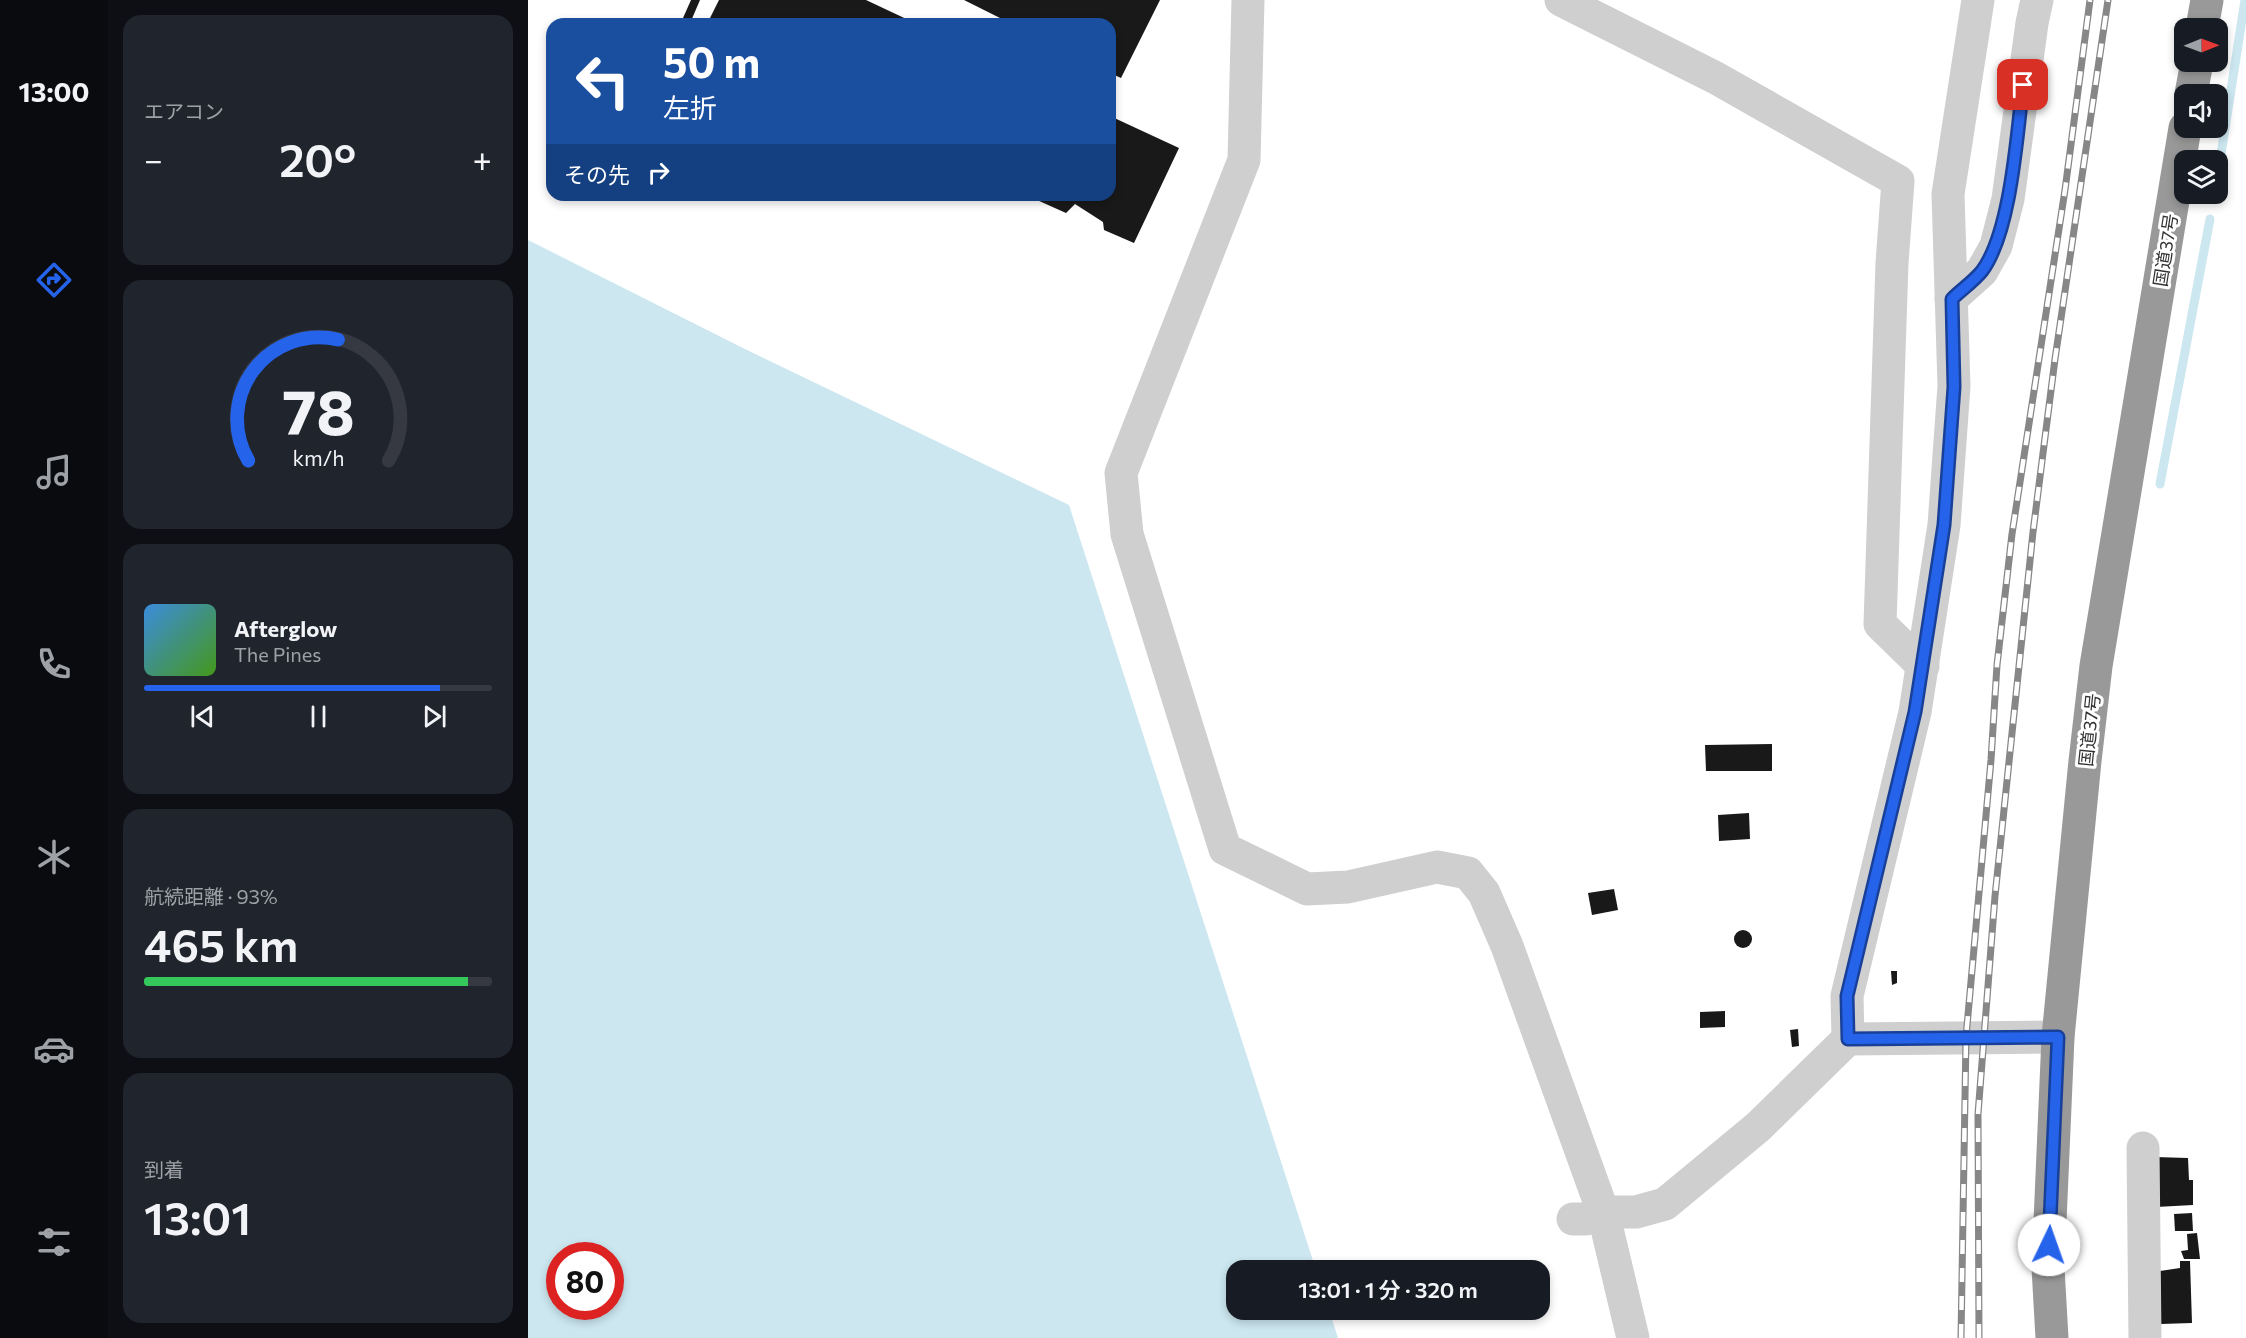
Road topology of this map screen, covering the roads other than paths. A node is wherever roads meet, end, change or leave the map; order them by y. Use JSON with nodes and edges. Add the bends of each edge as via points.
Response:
{"nodes":[{"id":1,"x":1248,"y":0,"type":"edge"},
{"id":2,"x":1562,"y":0,"type":"edge"},
{"id":3,"x":1978,"y":0,"type":"edge"},
{"id":4,"x":2037,"y":0,"type":"edge"},
{"id":5,"x":2207,"y":0,"type":"edge"},
{"id":6,"x":2204,"y":18,"type":"edge"},
{"id":7,"x":2183,"y":138,"type":"edge"},
{"id":8,"x":1952,"y":299,"type":"junction"},
{"id":9,"x":1923,"y":666,"type":"junction"},
{"id":10,"x":2058,"y":1037,"type":"junction"},
{"id":11,"x":1848,"y":1039,"type":"junction"},
{"id":12,"x":2143,"y":1148,"type":"dead end"},
{"id":13,"x":1587,"y":1216,"type":"junction"},
{"id":14,"x":1633,"y":1338,"type":"edge"},
{"id":15,"x":2052,"y":1338,"type":"edge"},
{"id":16,"x":2145,"y":1338,"type":"edge"}],
"edges":[{"from":1,"to":13,"type":"street","via":[[1245,160],[1121,473],[1127,534],[1225,849],[1306,889],[1347,887],[1437,867],[1468,873],[1484,893],[1507,946]]},
{"from":2,"to":9,"type":"street","via":[[1716,78],[1898,181],[1880,624]]},
{"from":3,"to":8,"type":"street","via":[[1948,194]]},
{"from":4,"to":8,"type":"street","via":[[2008,199],[1996,246],[1982,271]]},
{"from":5,"to":6,"type":"highway"},
{"from":7,"to":10,"type":"highway","name":"国道37号","via":[[2096,666]]},
{"from":8,"to":9,"type":"street","via":[[1954,387],[1944,514]]},
{"from":9,"to":11,"type":"street","via":[[1847,996]]},
{"from":10,"to":11,"type":"street"},
{"from":10,"to":15,"type":"highway","name":"国道37号","via":[[2048,1268]]},
{"from":11,"to":13,"type":"street","via":[[1758,1127],[1665,1204],[1636,1212]]},
{"from":12,"to":16,"type":"street"},
{"from":13,"to":14,"type":"street"}]}
